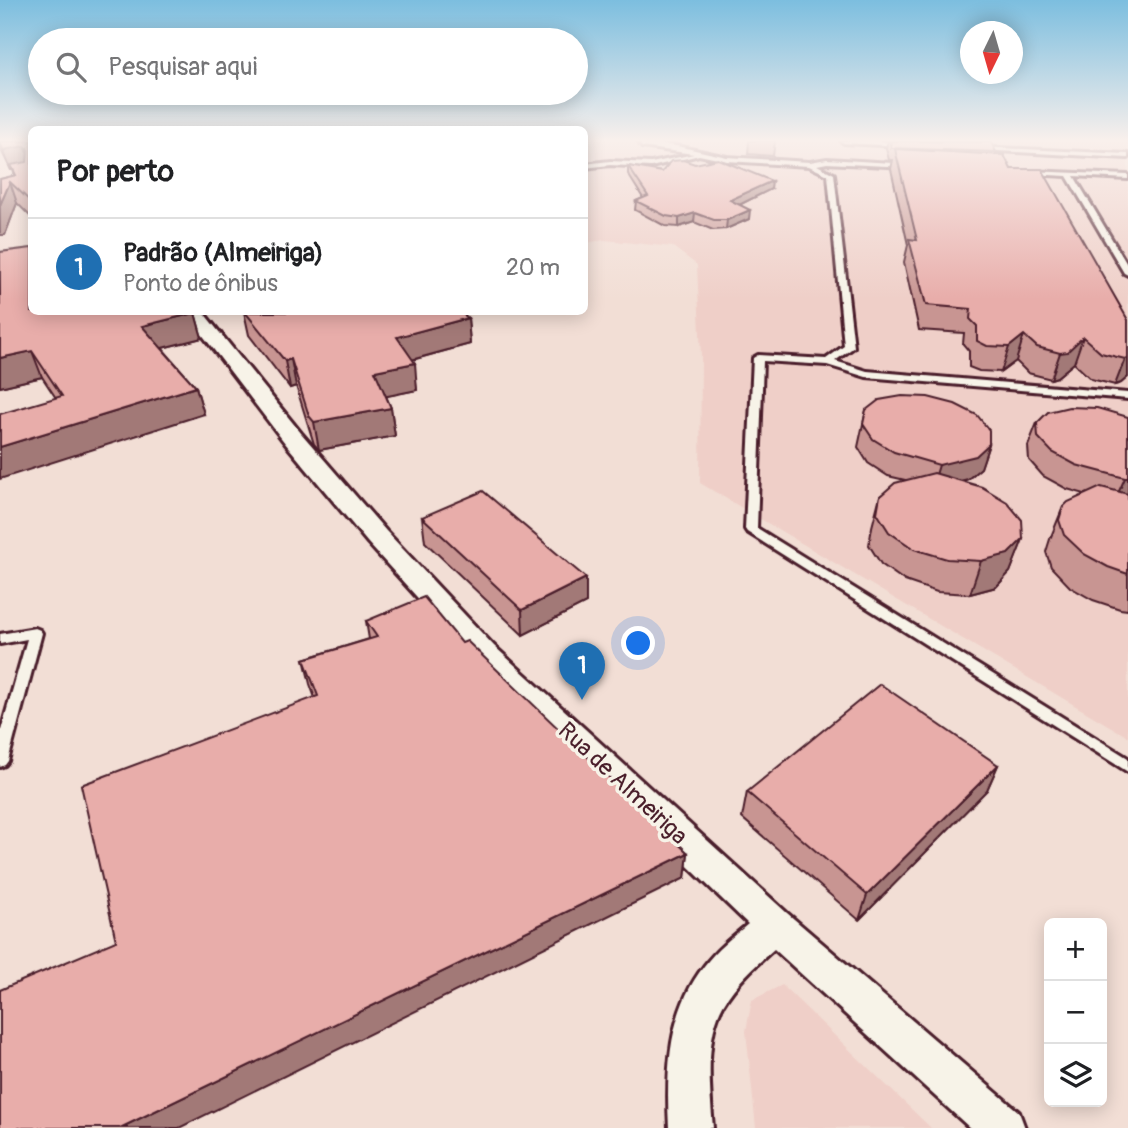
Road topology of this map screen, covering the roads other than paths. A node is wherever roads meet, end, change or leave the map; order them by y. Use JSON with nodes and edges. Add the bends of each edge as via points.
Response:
{"nodes":[{"id":1,"x":833,"y":194,"type":"edge"},
{"id":2,"x":1081,"y":194,"type":"edge"},
{"id":3,"x":1128,"y":273,"type":"edge"},
{"id":4,"x":196,"y":315,"type":"edge"},
{"id":5,"x":828,"y":362,"type":"junction"},
{"id":6,"x":1128,"y":396,"type":"edge"},
{"id":7,"x":0,"y":639,"type":"edge"},
{"id":8,"x":0,"y":761,"type":"edge"},
{"id":9,"x":1128,"y":766,"type":"edge"},
{"id":10,"x":774,"y":925,"type":"junction"},
{"id":11,"x":691,"y":1128,"type":"edge"},
{"id":12,"x":1003,"y":1128,"type":"edge"}],
"edges":[{"from":1,"to":5,"type":"lane","via":[[849,347]]},
{"from":2,"to":3,"type":"lane"},
{"from":4,"to":10,"type":"street","name":"Rua de Almeiriga","via":[[343,498],[484,653]]},
{"from":5,"to":6,"type":"lane","via":[[866,374]]},
{"from":5,"to":9,"type":"lane","via":[[758,358],[751,529]]},
{"from":7,"to":8,"type":"lane","via":[[35,633]]},
{"from":10,"to":11,"type":"street","via":[[718,978],[695,1025],[688,1090]]},
{"from":10,"to":12,"type":"street","name":"Rua de Almeiriga"}]}
